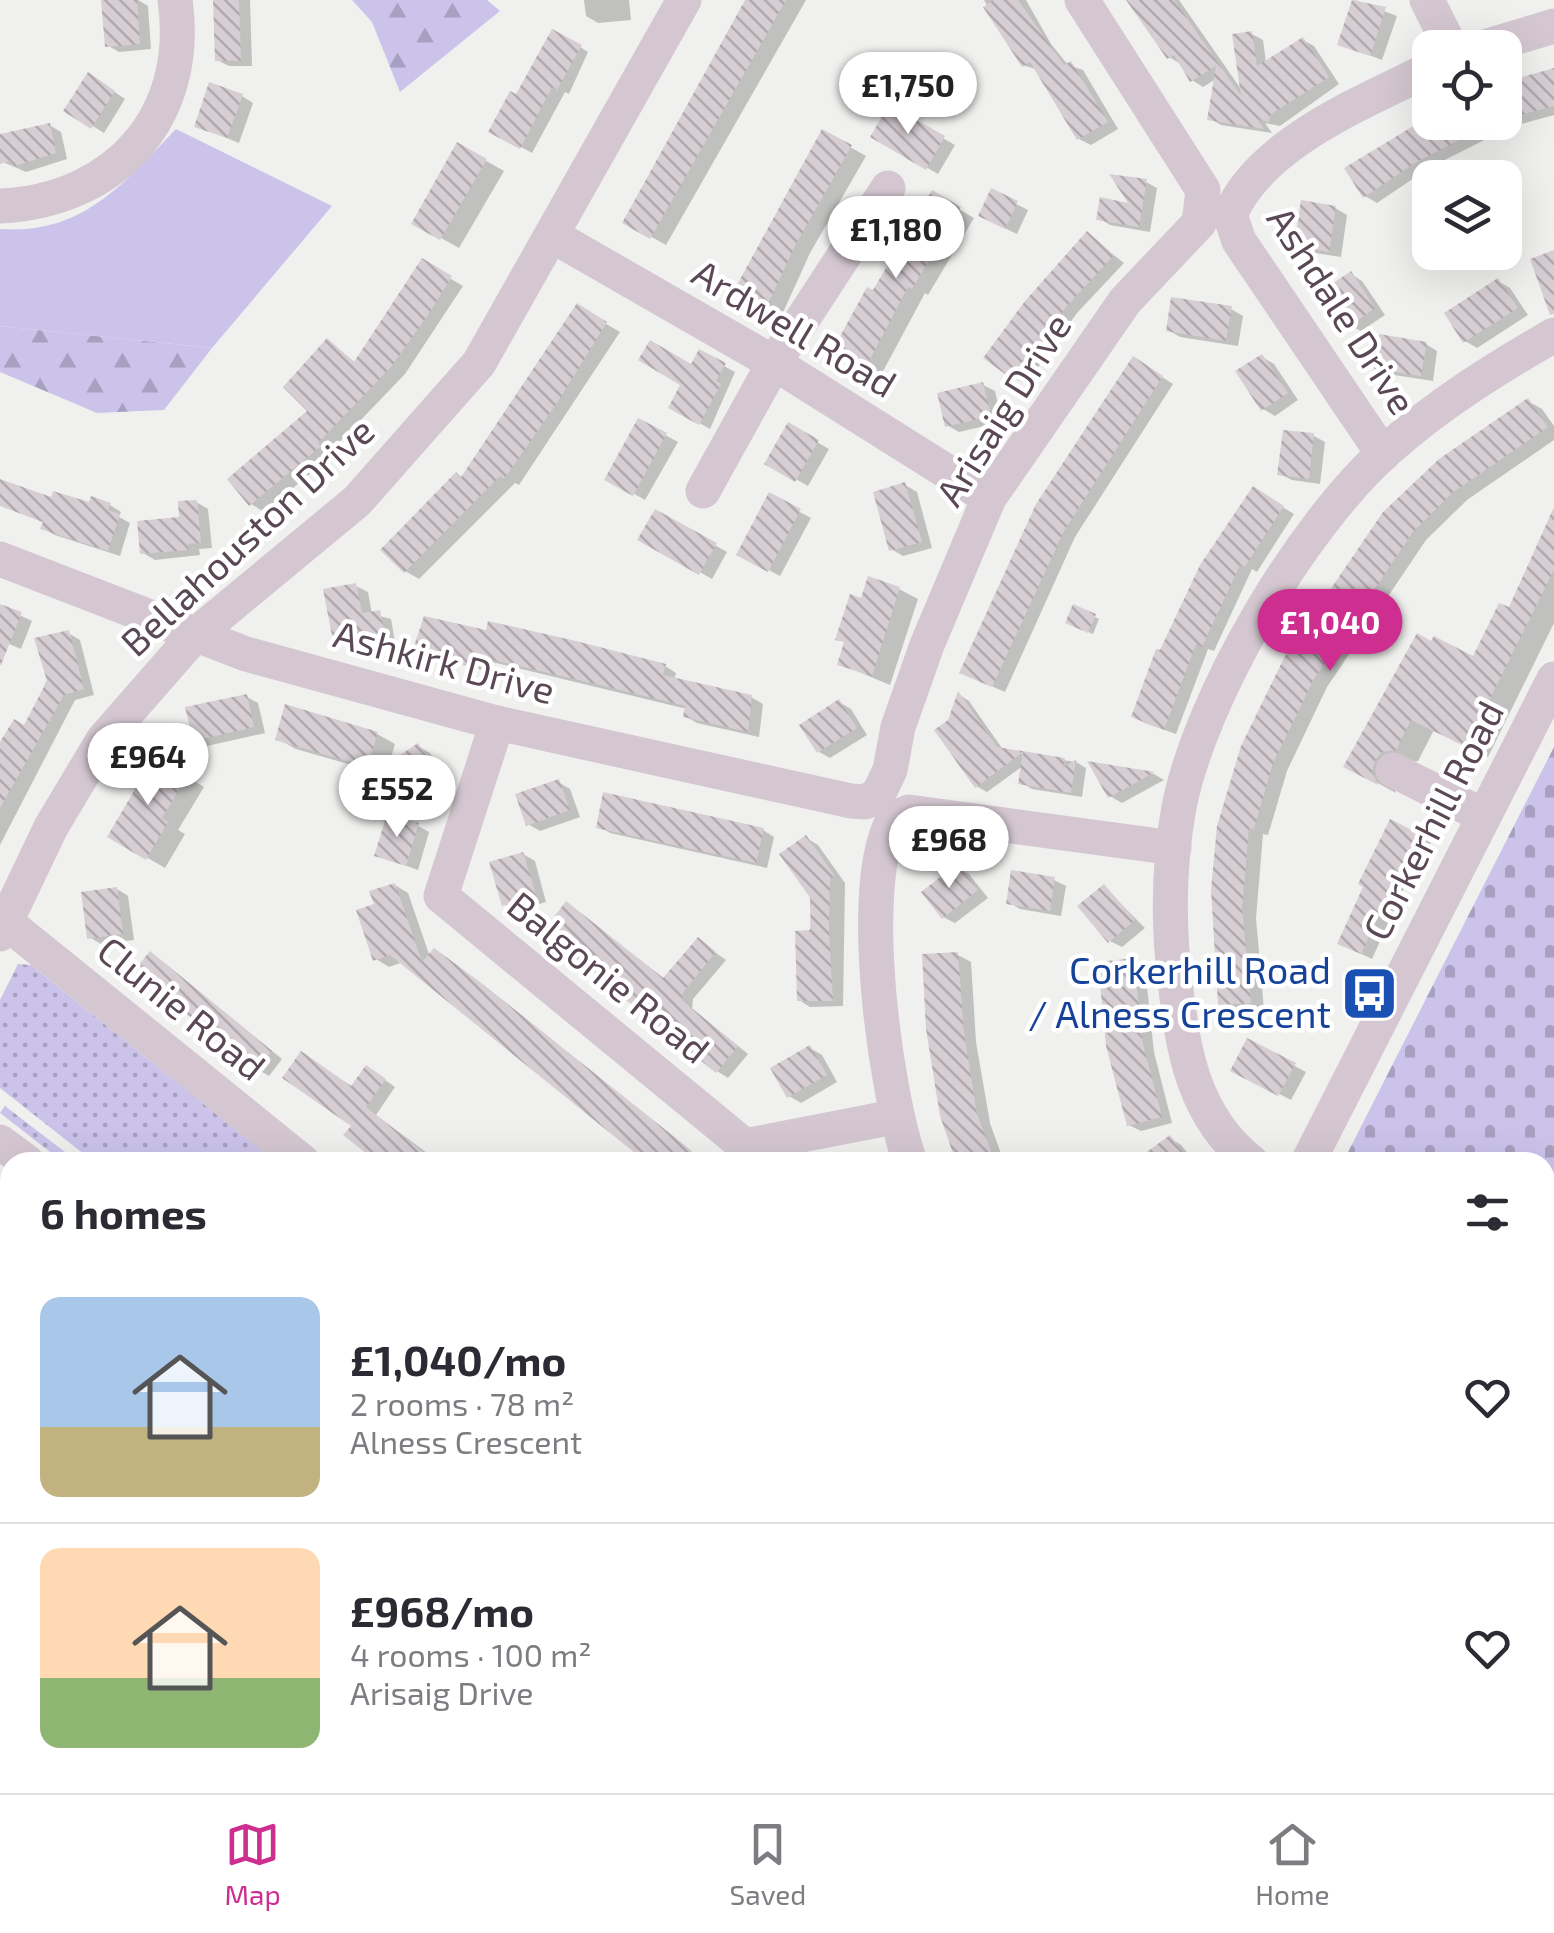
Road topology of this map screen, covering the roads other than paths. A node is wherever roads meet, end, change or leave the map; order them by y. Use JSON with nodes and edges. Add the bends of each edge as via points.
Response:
{"nodes":[{"id":1,"x":175,"y":0,"type":"edge"},
{"id":2,"x":684,"y":0,"type":"edge"},
{"id":3,"x":1082,"y":0,"type":"edge"},
{"id":4,"x":1427,"y":0,"type":"edge"},
{"id":5,"x":1554,"y":26,"type":"edge"},
{"id":6,"x":1442,"y":30,"type":"edge"},
{"id":7,"x":1522,"y":36,"type":"edge"},
{"id":8,"x":1412,"y":78,"type":"edge"},
{"id":9,"x":888,"y":188,"type":"dead end"},
{"id":10,"x":0,"y":206,"type":"edge"},
{"id":11,"x":1217,"y":211,"type":"junction"},
{"id":12,"x":553,"y":236,"type":"junction"},
{"id":13,"x":1554,"y":335,"type":"edge"},
{"id":14,"x":774,"y":363,"type":"junction"},
{"id":15,"x":1383,"y":454,"type":"junction"},
{"id":16,"x":704,"y":491,"type":"dead end"},
{"id":17,"x":989,"y":498,"type":"junction"},
{"id":18,"x":0,"y":559,"type":"edge"},
{"id":19,"x":194,"y":636,"type":"junction"},
{"id":20,"x":1554,"y":679,"type":"edge"},
{"id":21,"x":498,"y":723,"type":"junction"},
{"id":22,"x":1392,"y":770,"type":"dead end"},
{"id":23,"x":886,"y":806,"type":"junction"},
{"id":24,"x":1484,"y":816,"type":"junction"},
{"id":25,"x":1174,"y":848,"type":"junction"},
{"id":26,"x":3,"y":928,"type":"edge"},
{"id":27,"x":894,"y":1117,"type":"junction"},
{"id":28,"x":291,"y":1152,"type":"edge"},
{"id":29,"x":906,"y":1152,"type":"edge"},
{"id":30,"x":1239,"y":1152,"type":"edge"},
{"id":31,"x":1316,"y":1152,"type":"edge"}],
"edges":[{"from":1,"to":10,"type":"street","via":[[172,78],[135,148],[78,191]]},
{"from":2,"to":12,"type":"street","name":"Bellahouston Drive"},
{"from":3,"to":11,"type":"street","name":"Ashdale Drive"},
{"from":4,"to":6,"type":"street"},
{"from":5,"to":7,"type":"street"},
{"from":8,"to":11,"type":"street","name":"Arisaig Drive","via":[[1327,121]]},
{"from":9,"to":14,"type":"street"},
{"from":11,"to":15,"type":"street","name":"Ashdale Drive"},
{"from":11,"to":17,"type":"street","name":"Arisaig Drive","via":[[1125,301]]},
{"from":12,"to":14,"type":"street","name":"Ardwell Road"},
{"from":12,"to":19,"type":"street","name":"Bellahouston Drive","via":[[479,363],[370,486]]},
{"from":13,"to":15,"type":"street","via":[[1437,409]]},
{"from":14,"to":16,"type":"street"},
{"from":14,"to":17,"type":"street","name":"Ardwell Road"},
{"from":15,"to":25,"type":"street","via":[[1305,543],[1252,624],[1195,754]]},
{"from":17,"to":23,"type":"street","name":"Arisaig Drive","via":[[898,727]]},
{"from":18,"to":19,"type":"street","name":"Ashkirk Drive"},
{"from":19,"to":21,"type":"street","name":"Ashkirk Drive"},
{"from":19,"to":26,"type":"street","name":"Bellahouston Drive","via":[[103,740],[51,827]]},
{"from":20,"to":24,"type":"street","name":"Corkerhill Road"},
{"from":21,"to":23,"type":"street","name":"Ashkirk Drive"},
{"from":21,"to":27,"type":"street","name":"Balgonie Road","via":[[441,896],[745,1146]]},
{"from":22,"to":24,"type":"street"},
{"from":23,"to":25,"type":"street","name":"Ashkirk Drive"},
{"from":23,"to":27,"type":"street","name":"Arisaig Drive","via":[[878,862],[879,981]]},
{"from":24,"to":31,"type":"street","name":"Corkerhill Road"},
{"from":25,"to":30,"type":"street","via":[[1170,944],[1182,1050],[1206,1112]]},
{"from":26,"to":28,"type":"street","name":"Clunie Road"},
{"from":27,"to":29,"type":"street","name":"Arisaig Drive"}]}
